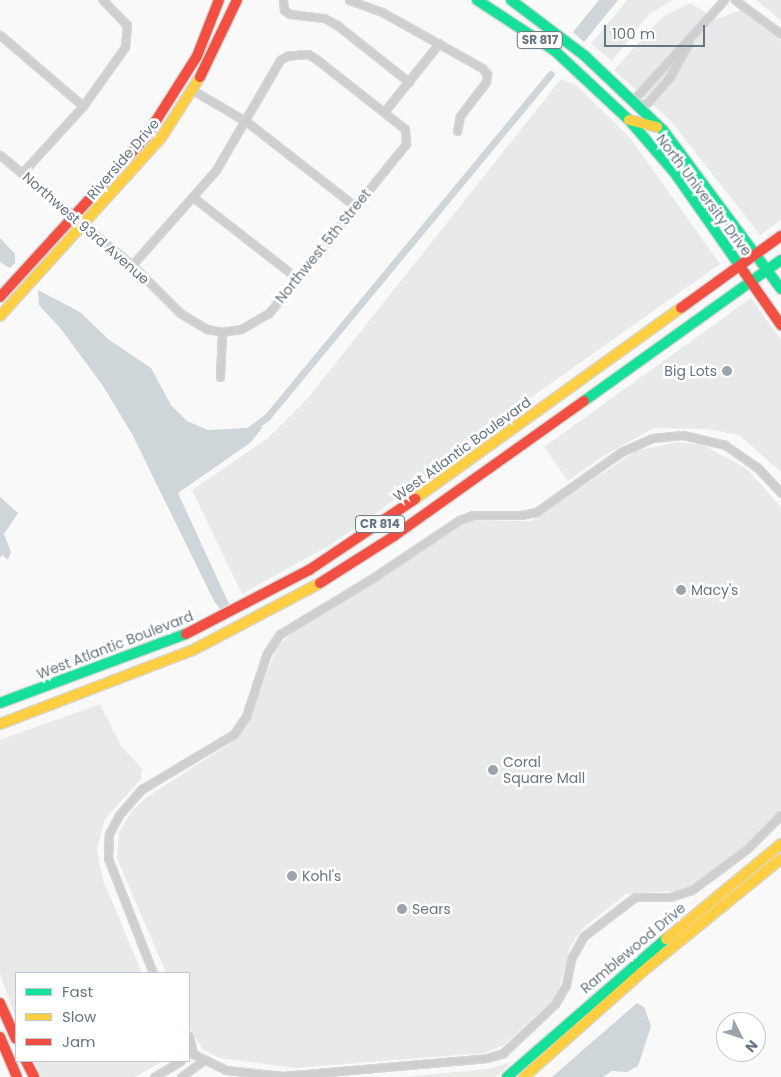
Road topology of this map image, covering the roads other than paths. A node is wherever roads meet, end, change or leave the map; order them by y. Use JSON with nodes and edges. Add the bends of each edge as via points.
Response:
{"nodes":[{"id":1,"x":103,"y":0,"type":"edge"},
{"id":2,"x":219,"y":0,"type":"edge"},
{"id":3,"x":237,"y":0,"type":"edge"},
{"id":4,"x":283,"y":0,"type":"edge"},
{"id":5,"x":350,"y":0,"type":"edge"},
{"id":6,"x":477,"y":0,"type":"edge"},
{"id":7,"x":511,"y":0,"type":"edge"},
{"id":8,"x":724,"y":0,"type":"edge"},
{"id":9,"x":735,"y":0,"type":"edge"},
{"id":10,"x":781,"y":34,"type":"edge"},
{"id":11,"x":0,"y":35,"type":"edge"},
{"id":12,"x":692,"y":38,"type":"junction"},
{"id":13,"x":439,"y":43,"type":"junction"},
{"id":14,"x":409,"y":82,"type":"junction"},
{"id":15,"x":194,"y":91,"type":"junction"},
{"id":16,"x":608,"y":98,"type":"junction"},
{"id":17,"x":636,"y":102,"type":"junction"},
{"id":18,"x":84,"y":106,"type":"junction"},
{"id":19,"x":384,"y":112,"type":"junction"},
{"id":20,"x":629,"y":120,"type":"junction"},
{"id":21,"x":247,"y":122,"type":"junction"},
{"id":22,"x":663,"y":130,"type":"junction"},
{"id":23,"x":457,"y":132,"type":"dead end"},
{"id":24,"x":0,"y":155,"type":"edge"},
{"id":25,"x":22,"y":173,"type":"junction"},
{"id":26,"x":194,"y":198,"type":"junction"},
{"id":27,"x":355,"y":206,"type":"junction"},
{"id":28,"x":74,"y":216,"type":"junction"},
{"id":29,"x":84,"y":225,"type":"junction"},
{"id":30,"x":781,"y":236,"type":"edge"},
{"id":31,"x":756,"y":253,"type":"junction"},
{"id":32,"x":781,"y":260,"type":"edge"},
{"id":33,"x":739,"y":264,"type":"junction"},
{"id":34,"x":132,"y":265,"type":"junction"},
{"id":35,"x":767,"y":269,"type":"junction"},
{"id":36,"x":298,"y":279,"type":"junction"},
{"id":37,"x":750,"y":280,"type":"junction"},
{"id":38,"x":781,"y":288,"type":"edge"},
{"id":39,"x":0,"y":297,"type":"edge"},
{"id":40,"x":0,"y":316,"type":"edge"},
{"id":41,"x":781,"y":324,"type":"edge"},
{"id":42,"x":222,"y":332,"type":"junction"},
{"id":43,"x":220,"y":377,"type":"dead end"},
{"id":44,"x":781,"y":494,"type":"edge"},
{"id":45,"x":0,"y":704,"type":"edge"},
{"id":46,"x":0,"y":724,"type":"edge"},
{"id":47,"x":781,"y":815,"type":"edge"},
{"id":48,"x":781,"y":844,"type":"edge"},
{"id":49,"x":781,"y":859,"type":"edge"},
{"id":50,"x":154,"y":972,"type":"edge"},
{"id":51,"x":0,"y":1003,"type":"edge"},
{"id":52,"x":0,"y":1037,"type":"edge"},
{"id":53,"x":15,"y":1037,"type":"edge"},
{"id":54,"x":190,"y":1054,"type":"edge"},
{"id":55,"x":202,"y":1061,"type":"junction"},
{"id":56,"x":26,"y":1062,"type":"edge"},
{"id":57,"x":179,"y":1062,"type":"edge"},
{"id":58,"x":17,"y":1077,"type":"edge"},
{"id":59,"x":34,"y":1077,"type":"edge"},
{"id":60,"x":154,"y":1077,"type":"edge"},
{"id":61,"x":181,"y":1077,"type":"edge"},
{"id":62,"x":508,"y":1077,"type":"edge"},
{"id":63,"x":524,"y":1077,"type":"edge"}],
"edges":[{"from":1,"to":18,"type":"street","via":[[121,16],[128,34],[118,60]]},
{"from":2,"to":28,"type":"main road","name":"Riverside Drive","via":[[197,56],[162,115]]},
{"from":3,"to":15,"type":"main road","name":"Riverside Drive"},
{"from":4,"to":14,"type":"street","via":[[284,10],[290,14],[324,18],[337,25]]},
{"from":5,"to":13,"type":"street","via":[[382,12]]},
{"from":6,"to":16,"type":"main road","name":"North University Drive","number":"SR 817","via":[[555,51]]},
{"from":7,"to":17,"type":"main road","name":"North University Drive","number":"SR 817","via":[[565,39]]},
{"from":8,"to":12,"type":"street"},
{"from":9,"to":10,"type":"street"},
{"from":11,"to":18,"type":"street"},
{"from":12,"to":17,"type":"street"},
{"from":12,"to":17,"type":"street","via":[[669,78],[648,102]]},
{"from":13,"to":14,"type":"street"},
{"from":13,"to":23,"type":"street","via":[[468,58],[487,74],[486,82],[460,116]]},
{"from":14,"to":19,"type":"street"},
{"from":15,"to":21,"type":"street"},
{"from":15,"to":29,"type":"main road","name":"Riverside Drive","via":[[162,138]]},
{"from":16,"to":17,"type":"main road","via":[[628,106]]},
{"from":16,"to":20,"type":"main road","name":"North University Drive","number":"SR 817"},
{"from":17,"to":22,"type":"main road","name":"North University Drive","number":"SR 817"},
{"from":18,"to":25,"type":"street"},
{"from":19,"to":21,"type":"street","via":[[316,59],[296,53],[280,60]]},
{"from":19,"to":27,"type":"street","name":"Northwest 5th Street","via":[[405,129],[406,144]]},
{"from":20,"to":22,"type":"main road","via":[[645,122]]},
{"from":20,"to":33,"type":"main road","name":"North University Drive","number":"SR 817","via":[[674,172]]},
{"from":21,"to":26,"type":"street"},
{"from":21,"to":27,"type":"street"},
{"from":22,"to":31,"type":"main road","name":"North University Drive","number":"SR 817"},
{"from":24,"to":25,"type":"street","name":"Northwest 93rd Avenue"},
{"from":25,"to":28,"type":"street","name":"Northwest 93rd Avenue"},
{"from":26,"to":34,"type":"street"},
{"from":26,"to":36,"type":"street"},
{"from":27,"to":36,"type":"street","name":"Northwest 5th Street"},
{"from":28,"to":29,"type":"street","name":"Northwest 93rd Avenue"},
{"from":28,"to":39,"type":"main road","name":"Riverside Drive"},
{"from":29,"to":34,"type":"street","name":"Northwest 93rd Avenue"},
{"from":29,"to":40,"type":"main road","name":"Riverside Drive"},
{"from":30,"to":31,"type":"main road","name":"West Atlantic Boulevard","number":"CR 814"},
{"from":31,"to":33,"type":"main road","name":"West Atlantic Boulevard","number":"CR 814"},
{"from":31,"to":35,"type":"main road","name":"North University Drive","number":"SR 817"},
{"from":32,"to":35,"type":"main road","number":"CR 814"},
{"from":33,"to":37,"type":"main road","name":"North University Drive","number":"SR 817"},
{"from":33,"to":45,"type":"main road","name":"West Atlantic Boulevard","number":"CR 814","via":[[362,537],[218,619],[158,646]]},
{"from":34,"to":42,"type":"street","name":"Northwest 93rd Avenue","via":[[180,313],[207,329]]},
{"from":35,"to":37,"type":"main road","number":"CR 814"},
{"from":35,"to":38,"type":"main road","name":"North University Drive","number":"SR 817"},
{"from":36,"to":42,"type":"street","name":"Northwest 5th Street","via":[[269,313],[241,329]]},
{"from":37,"to":41,"type":"main road","name":"North University Drive","number":"SR 817"},
{"from":37,"to":46,"type":"main road","number":"CR 814","via":[[394,536],[330,577],[227,634],[112,684]]},
{"from":42,"to":43,"type":"street"},
{"from":44,"to":50,"type":"street","via":[[747,458],[725,445],[683,435],[653,438],[621,452],[536,512],[473,515],[459,520],[368,581],[280,634],[267,653],[246,716],[234,734],[142,789],[118,815],[109,834],[108,858]]},
{"from":47,"to":55,"type":"street","via":[[747,849],[698,886],[670,898],[635,897],[584,936],[575,951],[563,994],[503,1052],[487,1058],[283,1076],[226,1070]]},
{"from":48,"to":62,"type":"main road","name":"Ramblewood Drive","via":[[632,966]]},
{"from":49,"to":63,"type":"main road","name":"Ramblewood Drive","via":[[648,967]]},
{"from":51,"to":53,"type":"main road"},
{"from":52,"to":58,"type":"main road"},
{"from":54,"to":55,"type":"street"},
{"from":55,"to":61,"type":"street"},
{"from":56,"to":59,"type":"main road"},
{"from":57,"to":60,"type":"street"}]}
